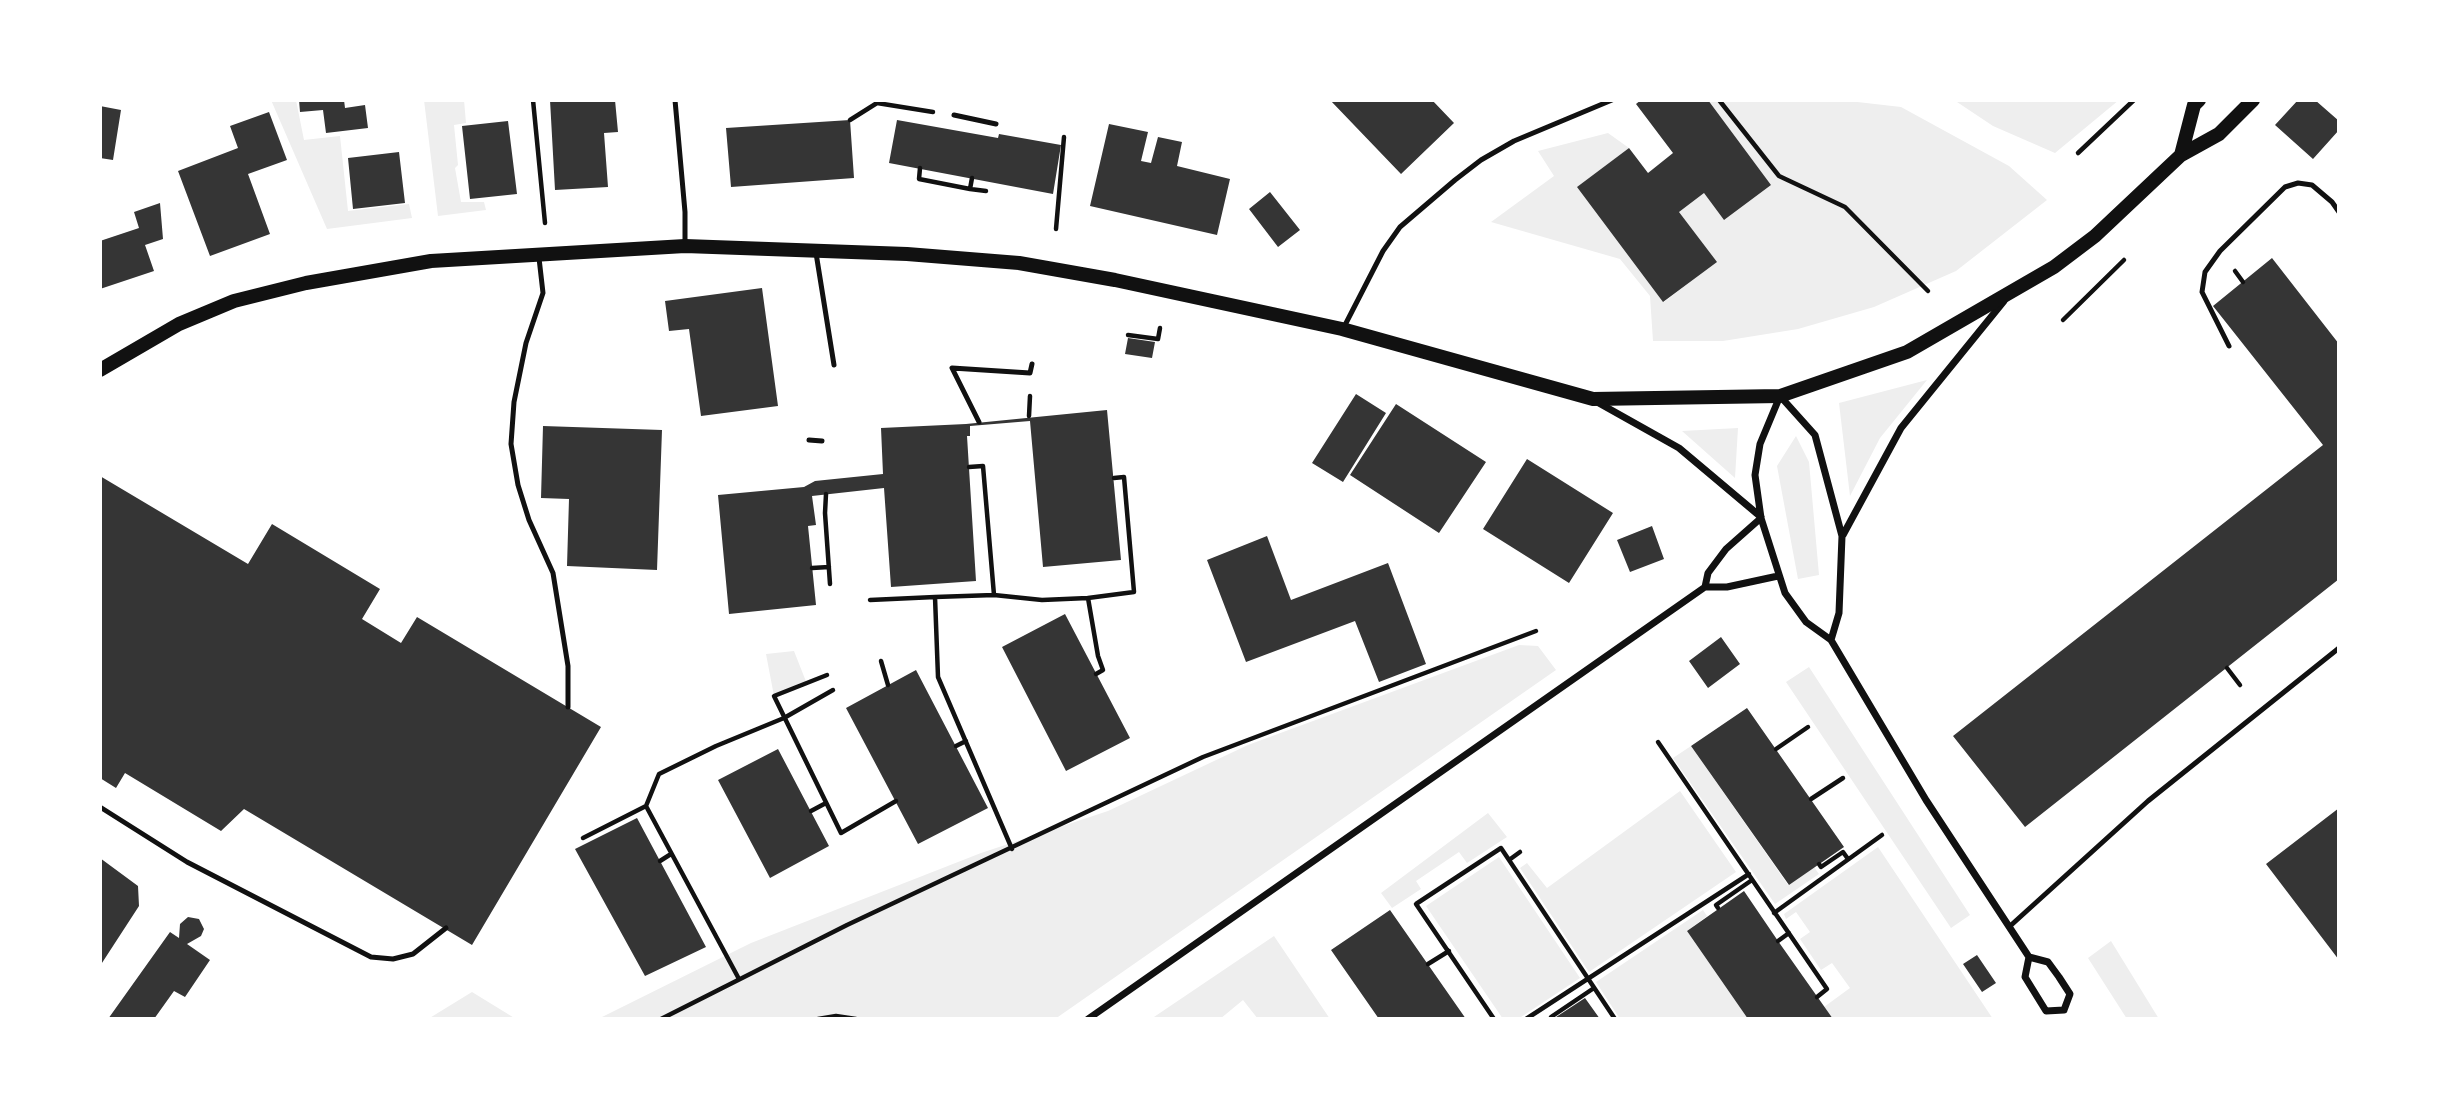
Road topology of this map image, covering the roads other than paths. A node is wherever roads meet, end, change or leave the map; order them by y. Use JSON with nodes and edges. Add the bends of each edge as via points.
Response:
{"nodes":[{"id":1,"x":675,"y":100,"type":"edge"},
{"id":2,"x":1612,"y":100,"type":"edge"},
{"id":3,"x":2199,"y":100,"type":"edge"},
{"id":4,"x":2253,"y":100,"type":"edge"},
{"id":5,"x":954,"y":115,"type":"road end"},
{"id":6,"x":996,"y":124,"type":"dead end"},
{"id":7,"x":2180,"y":155,"type":"junction"},
{"id":8,"x":2339,"y":212,"type":"edge"},
{"id":9,"x":685,"y":246,"type":"junction"},
{"id":10,"x":816,"y":250,"type":"junction"},
{"id":11,"x":538,"y":253,"type":"junction"},
{"id":12,"x":2010,"y":294,"type":"junction"},
{"id":13,"x":1342,"y":329,"type":"junction"},
{"id":14,"x":2229,"y":346,"type":"dead end"},
{"id":15,"x":1032,"y":364,"type":"dead end"},
{"id":16,"x":834,"y":365,"type":"dead end"},
{"id":17,"x":100,"y":370,"type":"edge"},
{"id":18,"x":1780,"y":396,"type":"junction"},
{"id":19,"x":1592,"y":400,"type":"junction"},
{"id":20,"x":979,"y":422,"type":"dead end"},
{"id":21,"x":809,"y":440,"type":"dead end"},
{"id":22,"x":822,"y":441,"type":"dead end"},
{"id":23,"x":1761,"y":518,"type":"junction"},
{"id":24,"x":1842,"y":536,"type":"junction"},
{"id":25,"x":1778,"y":576,"type":"junction"},
{"id":26,"x":1705,"y":587,"type":"junction"},
{"id":27,"x":1831,"y":640,"type":"junction"},
{"id":28,"x":2339,"y":648,"type":"edge"},
{"id":29,"x":568,"y":707,"type":"dead end"},
{"id":30,"x":100,"y":807,"type":"edge"},
{"id":31,"x":2009,"y":927,"type":"junction"},
{"id":32,"x":446,"y":928,"type":"dead end"},
{"id":33,"x":2029,"y":957,"type":"junction"},
{"id":34,"x":2064,"y":1010,"type":"junction"},
{"id":35,"x":1088,"y":1019,"type":"edge"},
{"id":36,"x":2070,"y":1019,"type":"edge"}],
"edges":[{"from":1,"to":9,"type":"lane"},
{"from":2,"to":13,"type":"lane","via":[[1514,141],[1455,180],[1400,228]]},
{"from":3,"to":7,"type":"main road"},
{"from":4,"to":7,"type":"main road","via":[[2219,134]]},
{"from":5,"to":6,"type":"lane"},
{"from":7,"to":12,"type":"main road","via":[[2095,236]]},
{"from":8,"to":14,"type":"lane","via":[[2312,186],[2298,183],[2285,187],[2220,251],[2205,272],[2202,292]]},
{"from":9,"to":10,"type":"main road"},
{"from":9,"to":11,"type":"main road"},
{"from":10,"to":13,"type":"main road","via":[[1019,263]]},
{"from":10,"to":16,"type":"lane"},
{"from":11,"to":17,"type":"main road","via":[[431,261],[234,300],[179,324]]},
{"from":11,"to":29,"type":"lane","via":[[543,293],[526,342],[511,444],[528,520],[553,573],[568,666]]},
{"from":12,"to":18,"type":"main road","via":[[1907,352]]},
{"from":12,"to":24,"type":"street","via":[[1901,428]]},
{"from":13,"to":19,"type":"main road"},
{"from":15,"to":20,"type":"lane","via":[[1031,373],[952,368]]},
{"from":18,"to":19,"type":"main road"},
{"from":18,"to":23,"type":"street","via":[[1760,444],[1755,475]]},
{"from":18,"to":24,"type":"street","via":[[1815,435]]},
{"from":19,"to":23,"type":"street","via":[[1678,448]]},
{"from":21,"to":22,"type":"lane"},
{"from":23,"to":25,"type":"street"},
{"from":23,"to":26,"type":"street","via":[[1726,549],[1708,573]]},
{"from":24,"to":27,"type":"street","via":[[1839,613]]},
{"from":25,"to":26,"type":"street"},
{"from":25,"to":27,"type":"street","via":[[1806,622]]},
{"from":26,"to":35,"type":"street"},
{"from":27,"to":31,"type":"street","via":[[1926,800]]},
{"from":28,"to":31,"type":"lane","via":[[2148,801]]},
{"from":30,"to":32,"type":"lane","via":[[187,862],[371,957],[393,959],[413,954]]},
{"from":31,"to":33,"type":"street"},
{"from":33,"to":34,"type":"street","via":[[2048,961],[2059,977],[2070,994]]},
{"from":33,"to":34,"type":"street","via":[[2025,977],[2046,1011]]},
{"from":34,"to":36,"type":"street"}]}
